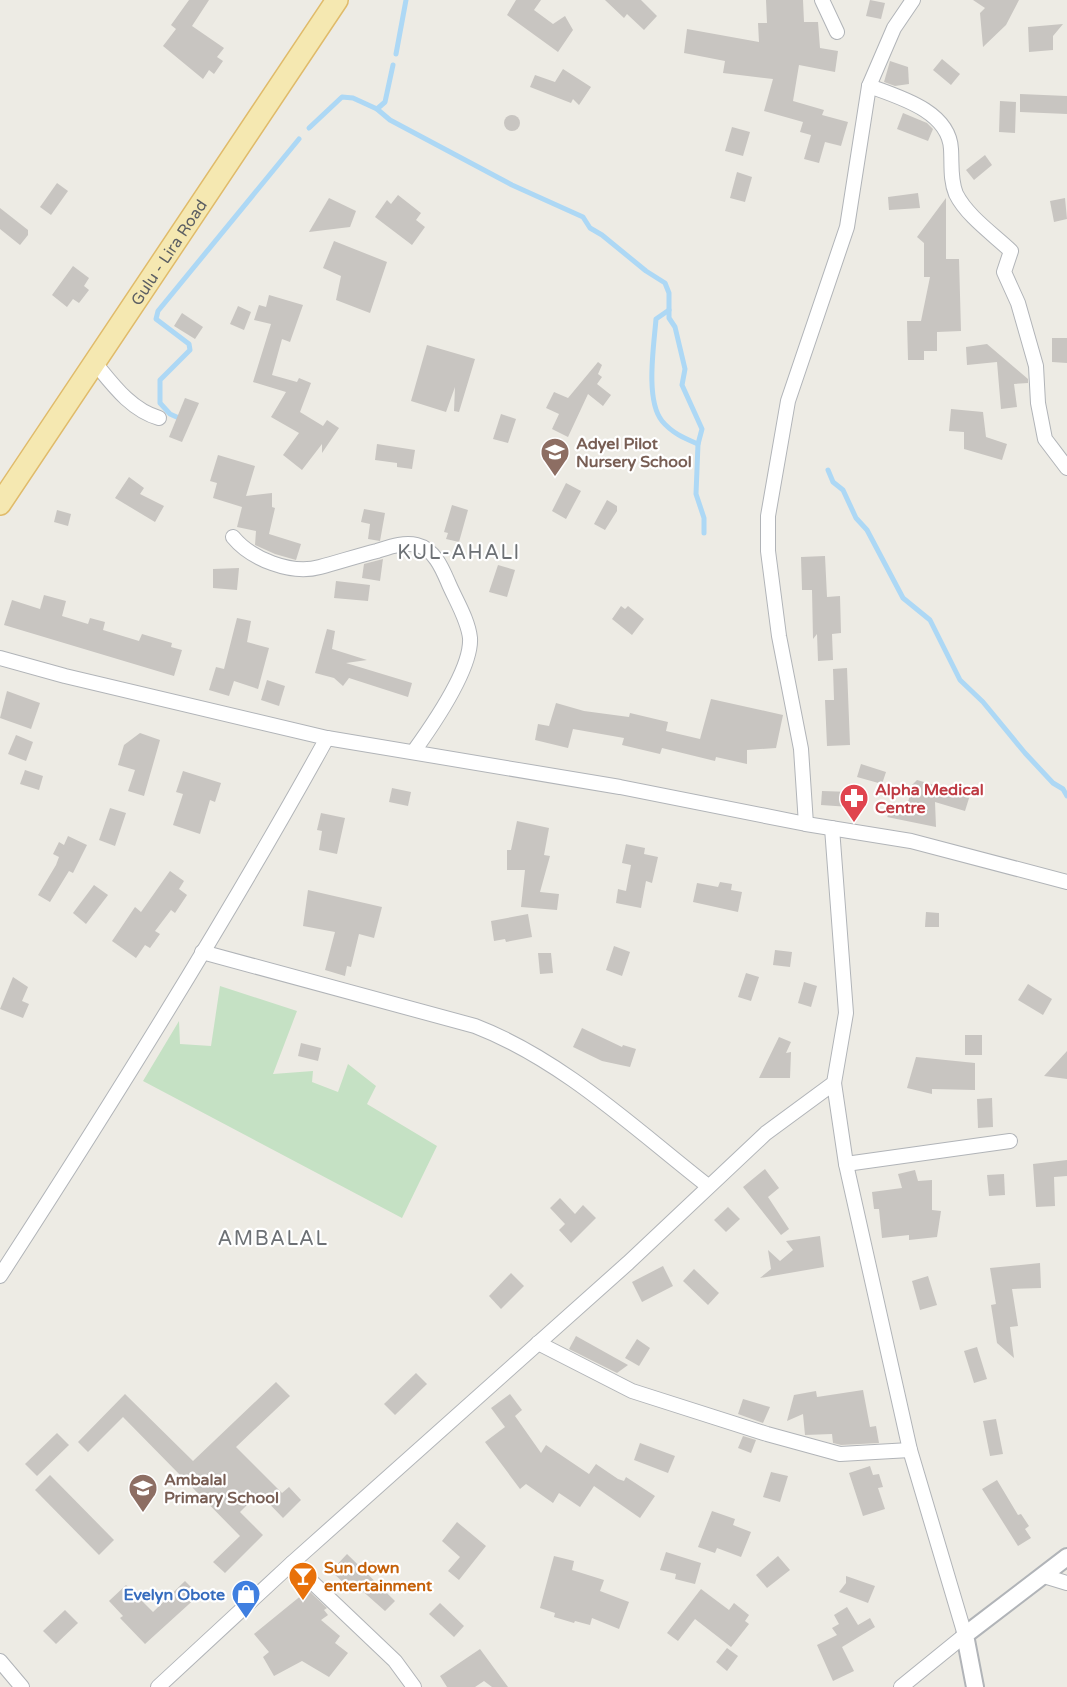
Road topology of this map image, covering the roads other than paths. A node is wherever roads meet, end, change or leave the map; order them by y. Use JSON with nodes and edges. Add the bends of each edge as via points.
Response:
{"nodes":[{"id":1,"x":337,"y":0,"type":"edge"},
{"id":2,"x":822,"y":0,"type":"edge"},
{"id":3,"x":913,"y":0,"type":"edge"},
{"id":4,"x":837,"y":32,"type":"dead end"},
{"id":5,"x":868,"y":86,"type":"junction"},
{"id":6,"x":95,"y":363,"type":"junction"},
{"id":7,"x":152,"y":416,"type":"dead end"},
{"id":8,"x":1067,"y":468,"type":"edge"},
{"id":9,"x":2,"y":498,"type":"edge"},
{"id":10,"x":233,"y":537,"type":"dead end"},
{"id":11,"x":0,"y":658,"type":"edge"},
{"id":12,"x":327,"y":738,"type":"junction"},
{"id":13,"x":414,"y":751,"type":"junction"},
{"id":14,"x":806,"y":824,"type":"junction"},
{"id":15,"x":832,"y":828,"type":"junction"},
{"id":16,"x":1067,"y":882,"type":"edge"},
{"id":17,"x":202,"y":952,"type":"junction"},
{"id":18,"x":834,"y":1083,"type":"junction"},
{"id":19,"x":1010,"y":1141,"type":"dead end"},
{"id":20,"x":846,"y":1164,"type":"junction"},
{"id":21,"x":708,"y":1186,"type":"junction"},
{"id":22,"x":0,"y":1276,"type":"edge"},
{"id":23,"x":538,"y":1343,"type":"junction"},
{"id":24,"x":909,"y":1450,"type":"junction"},
{"id":25,"x":1067,"y":1557,"type":"edge"},
{"id":26,"x":292,"y":1563,"type":"junction"},
{"id":27,"x":1044,"y":1575,"type":"junction"},
{"id":28,"x":1067,"y":1583,"type":"edge"},
{"id":29,"x":965,"y":1635,"type":"junction"},
{"id":30,"x":0,"y":1661,"type":"edge"},
{"id":31,"x":22,"y":1687,"type":"edge"},
{"id":32,"x":158,"y":1687,"type":"edge"},
{"id":33,"x":414,"y":1687,"type":"edge"},
{"id":34,"x":901,"y":1687,"type":"edge"},
{"id":35,"x":975,"y":1687,"type":"edge"}],
"edges":[{"from":1,"to":6,"type":"main road","name":"Gulu - Lira Road"},
{"from":2,"to":4,"type":"street"},
{"from":3,"to":5,"type":"street","via":[[894,28]]},
{"from":5,"to":8,"type":"street","via":[[936,118],[950,133],[951,175],[956,193],[963,205],[1011,251],[1004,272],[1018,303],[1036,366],[1042,426],[1050,448]]},
{"from":5,"to":14,"type":"street","via":[[847,227],[788,401],[768,516],[768,551],[779,636],[801,749]]},
{"from":6,"to":7,"type":"street","via":[[118,391]]},
{"from":6,"to":9,"type":"main road","name":"Gulu - Lira Road"},
{"from":10,"to":13,"type":"street","via":[[243,549],[265,561],[300,567],[318,568],[342,558],[409,544],[428,550],[442,566],[470,639],[444,709]]},
{"from":11,"to":12,"type":"street"},
{"from":12,"to":13,"type":"street"},
{"from":12,"to":17,"type":"street"},
{"from":13,"to":14,"type":"street"},
{"from":14,"to":15,"type":"street"},
{"from":15,"to":16,"type":"street","via":[[912,841]]},
{"from":15,"to":18,"type":"street","via":[[846,1013]]},
{"from":17,"to":21,"type":"street","via":[[498,1035],[557,1069]]},
{"from":17,"to":22,"type":"street"},
{"from":18,"to":20,"type":"street"},
{"from":18,"to":21,"type":"street","via":[[766,1133]]},
{"from":19,"to":20,"type":"street"},
{"from":20,"to":24,"type":"street"},
{"from":21,"to":23,"type":"street"},
{"from":23,"to":24,"type":"street","via":[[632,1391],[787,1440],[840,1454]]},
{"from":23,"to":26,"type":"street"},
{"from":24,"to":29,"type":"street"},
{"from":25,"to":27,"type":"street"},
{"from":26,"to":32,"type":"street"},
{"from":26,"to":33,"type":"street","via":[[394,1661]]},
{"from":27,"to":28,"type":"street"},
{"from":27,"to":29,"type":"street"},
{"from":29,"to":34,"type":"street"},
{"from":29,"to":35,"type":"street"},
{"from":30,"to":31,"type":"street"}]}
